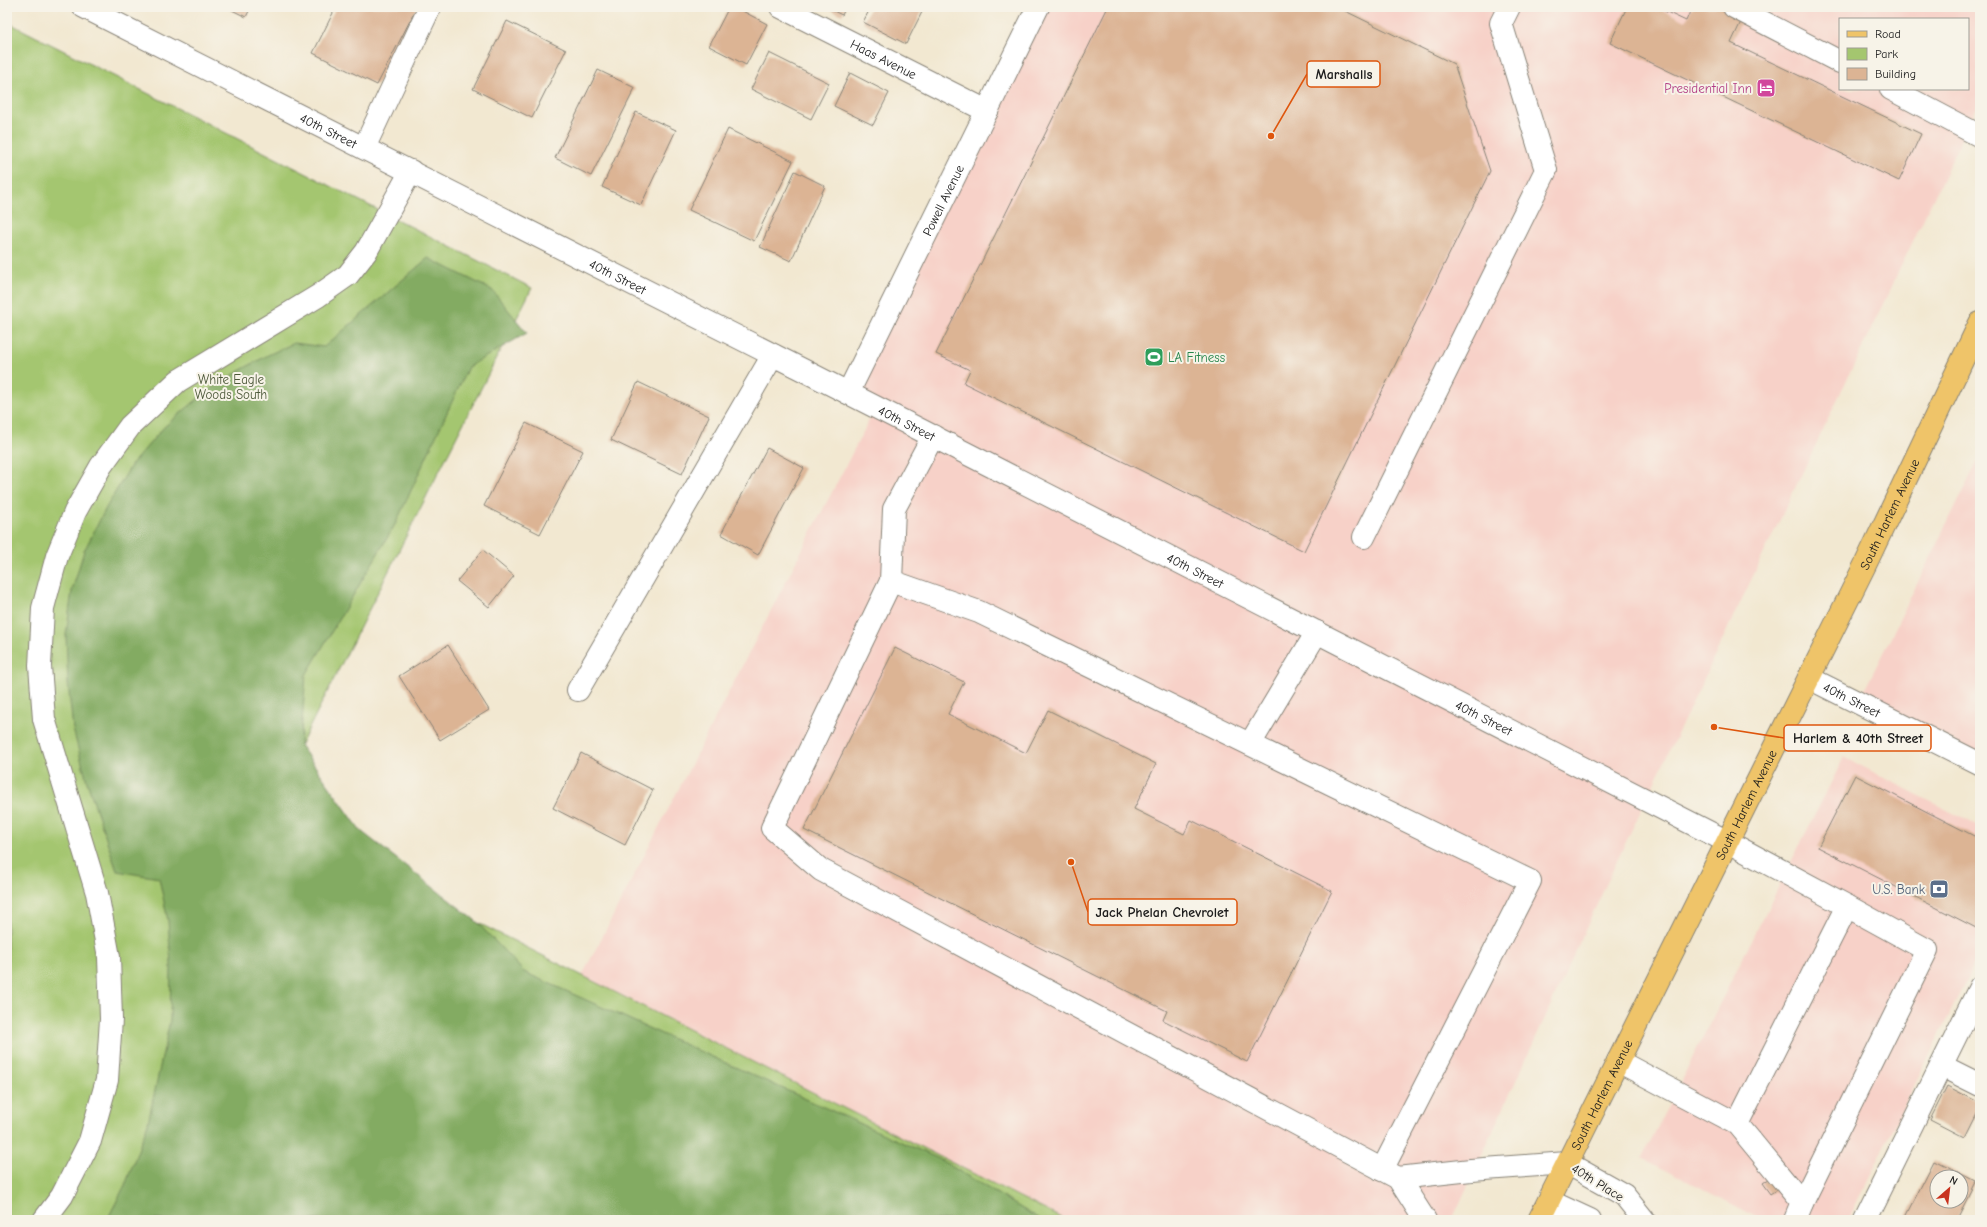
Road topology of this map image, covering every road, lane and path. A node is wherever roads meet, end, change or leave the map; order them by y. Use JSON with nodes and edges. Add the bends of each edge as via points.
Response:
{"nodes":[{"id":1,"x":84,"y":7,"type":"edge"},
{"id":2,"x":430,"y":7,"type":"edge"},
{"id":3,"x":781,"y":7,"type":"edge"},
{"id":4,"x":1038,"y":7,"type":"edge"},
{"id":5,"x":1509,"y":7,"type":"edge"},
{"id":6,"x":1734,"y":7,"type":"edge"},
{"id":7,"x":1839,"y":61,"type":"edge"},
{"id":8,"x":1893,"y":90,"type":"edge"},
{"id":9,"x":987,"y":111,"type":"junction"},
{"id":10,"x":1980,"y":136,"type":"edge"},
{"id":11,"x":364,"y":148,"type":"junction"},
{"id":12,"x":411,"y":171,"type":"junction"},
{"id":13,"x":1980,"y":323,"type":"edge"},
{"id":14,"x":773,"y":355,"type":"junction"},
{"id":15,"x":848,"y":393,"type":"junction"},
{"id":16,"x":933,"y":436,"type":"junction"},
{"id":17,"x":1364,"y":537,"type":"dead end"},
{"id":18,"x":891,"y":581,"type":"junction"},
{"id":19,"x":1317,"y":632,"type":"junction"},
{"id":20,"x":1809,"y":678,"type":"junction"},
{"id":21,"x":578,"y":690,"type":"dead end"},
{"id":22,"x":1250,"y":744,"type":"junction"},
{"id":23,"x":1980,"y":764,"type":"edge"},
{"id":24,"x":1728,"y":842,"type":"junction"},
{"id":25,"x":1847,"y":906,"type":"junction"},
{"id":26,"x":1980,"y":987,"type":"edge"},
{"id":27,"x":1618,"y":1061,"type":"junction"},
{"id":28,"x":1942,"y":1066,"type":"junction"},
{"id":29,"x":1980,"y":1085,"type":"edge"},
{"id":30,"x":1737,"y":1124,"type":"junction"},
{"id":31,"x":1567,"y":1163,"type":"junction"},
{"id":32,"x":1390,"y":1174,"type":"junction"},
{"id":33,"x":1549,"y":1201,"type":"junction"},
{"id":34,"x":1799,"y":1211,"type":"edge"},
{"id":35,"x":44,"y":1220,"type":"edge"},
{"id":36,"x":1425,"y":1220,"type":"edge"},
{"id":37,"x":1539,"y":1220,"type":"edge"},
{"id":38,"x":1590,"y":1220,"type":"edge"},
{"id":39,"x":1644,"y":1220,"type":"edge"},
{"id":40,"x":1865,"y":1220,"type":"edge"}],
"edges":[{"from":1,"to":11,"type":"street","name":"40th Street"},
{"from":2,"to":11,"type":"street"},
{"from":3,"to":9,"type":"street","name":"Haas Avenue"},
{"from":4,"to":9,"type":"street","name":"Powell Avenue"},
{"from":5,"to":17,"type":"street","via":[[1501,23],[1546,170]]},
{"from":6,"to":7,"type":"street"},
{"from":8,"to":10,"type":"street"},
{"from":9,"to":15,"type":"street","name":"Powell Avenue"},
{"from":11,"to":12,"type":"street","name":"40th Street"},
{"from":12,"to":14,"type":"street","name":"40th Street"},
{"from":12,"to":35,"type":"street","via":[[366,252],[348,275],[178,381],[130,426],[101,466],[57,556],[43,608],[40,666],[44,719],[97,893],[109,957],[111,1019],[107,1080],[90,1141],[62,1196]]},
{"from":13,"to":20,"type":"main road","name":"South Harlem Avenue"},
{"from":14,"to":15,"type":"street","name":"40th Street"},
{"from":14,"to":21,"type":"street"},
{"from":15,"to":16,"type":"street","name":"40th Street"},
{"from":16,"to":18,"type":"street","via":[[894,509]]},
{"from":16,"to":19,"type":"street","name":"40th Street"},
{"from":18,"to":22,"type":"street","via":[[979,612]]},
{"from":18,"to":32,"type":"street","via":[[772,828],[820,870]]},
{"from":19,"to":22,"type":"street"},
{"from":19,"to":24,"type":"street","name":"40th Street"},
{"from":20,"to":23,"type":"street","name":"40th Street"},
{"from":20,"to":24,"type":"main road","name":"South Harlem Avenue"},
{"from":22,"to":32,"type":"street","via":[[1530,881]]},
{"from":24,"to":25,"type":"street","name":"40th Street"},
{"from":24,"to":27,"type":"main road","name":"South Harlem Avenue"},
{"from":25,"to":30,"type":"street"},
{"from":25,"to":34,"type":"street","name":"40th Street","via":[[1927,950]]},
{"from":26,"to":28,"type":"street"},
{"from":27,"to":30,"type":"street"},
{"from":27,"to":31,"type":"main road","name":"South Harlem Avenue"},
{"from":28,"to":29,"type":"street"},
{"from":28,"to":40,"type":"street"},
{"from":30,"to":34,"type":"street"},
{"from":31,"to":32,"type":"street"},
{"from":31,"to":33,"type":"main road","name":"South Harlem Avenue"},
{"from":31,"to":39,"type":"street","name":"40th Place","via":[[1624,1195]]},
{"from":32,"to":36,"type":"street"},
{"from":33,"to":37,"type":"main road","name":"South Harlem Avenue"},
{"from":33,"to":38,"type":"street"}]}
